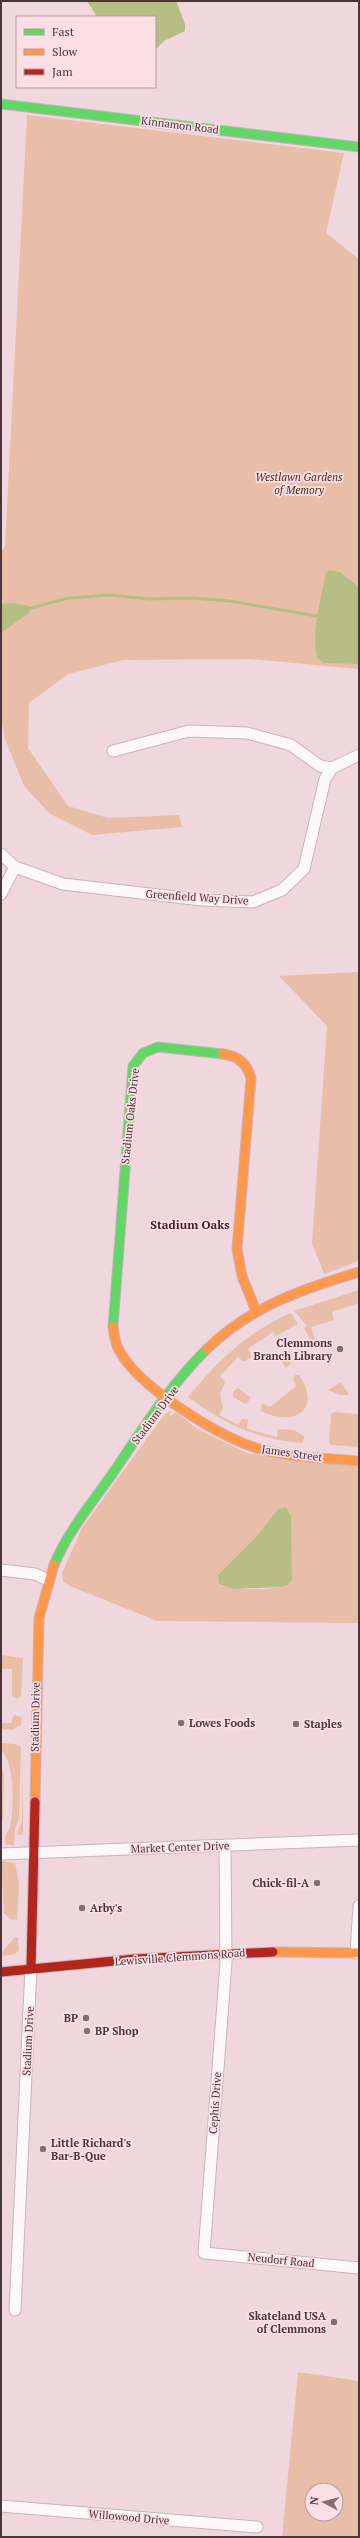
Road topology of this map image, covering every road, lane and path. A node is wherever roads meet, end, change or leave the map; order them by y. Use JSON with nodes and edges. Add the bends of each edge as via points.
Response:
{"nodes":[{"id":1,"x":1,"y":104,"type":"edge"},
{"id":2,"x":359,"y":147,"type":"edge"},
{"id":3,"x":113,"y":751,"type":"dead end"},
{"id":4,"x":359,"y":755,"type":"edge"},
{"id":5,"x":332,"y":768,"type":"junction"},
{"id":6,"x":1,"y":854,"type":"edge"},
{"id":7,"x":15,"y":868,"type":"junction"},
{"id":8,"x":1,"y":894,"type":"edge"},
{"id":9,"x":359,"y":1272,"type":"edge"},
{"id":10,"x":256,"y":1311,"type":"junction"},
{"id":11,"x":168,"y":1397,"type":"junction"},
{"id":12,"x":359,"y":1461,"type":"edge"},
{"id":13,"x":1,"y":1570,"type":"edge"},
{"id":14,"x":48,"y":1580,"type":"junction"},
{"id":15,"x":359,"y":1840,"type":"edge"},
{"id":16,"x":225,"y":1845,"type":"junction"},
{"id":17,"x":1,"y":1854,"type":"edge"},
{"id":18,"x":32,"y":1854,"type":"junction"},
{"id":19,"x":359,"y":1906,"type":"edge"},
{"id":20,"x":225,"y":1953,"type":"junction"},
{"id":21,"x":357,"y":1953,"type":"edge"},
{"id":22,"x":31,"y":1968,"type":"junction"},
{"id":23,"x":1,"y":1972,"type":"edge"},
{"id":24,"x":204,"y":2253,"type":"joint"},
{"id":25,"x":359,"y":2268,"type":"edge"},
{"id":26,"x":16,"y":2310,"type":"dead end"},
{"id":27,"x":1,"y":2506,"type":"edge"},
{"id":28,"x":257,"y":2527,"type":"dead end"}],
"edges":[{"from":1,"to":2,"type":"street","name":"Kinnamon Road"},
{"from":3,"to":5,"type":"street","via":[[189,731],[246,733],[291,745],[320,766]]},
{"from":4,"to":5,"type":"street"},
{"from":5,"to":7,"type":"street","name":"Greenfield Way Drive","via":[[326,779],[304,869],[282,890],[253,902],[202,900],[63,884]]},
{"from":6,"to":7,"type":"street","name":"Greenfield Way Drive"},
{"from":7,"to":8,"type":"street"},
{"from":9,"to":10,"type":"street","name":"Stadium Drive","via":[[288,1296]]},
{"from":10,"to":11,"type":"street","name":"Stadium Drive","via":[[224,1334]]},
{"from":10,"to":11,"type":"street","name":"Stadium Oaks Drive","via":[[242,1276],[237,1249],[250,1072],[240,1059],[232,1055],[151,1048],[137,1058],[133,1066],[112,1323],[114,1338],[125,1361]]},
{"from":11,"to":12,"type":"street","name":"James Street","via":[[212,1429],[243,1444],[283,1454]]},
{"from":11,"to":14,"type":"street","name":"Stadium Drive","via":[[73,1530],[61,1549]]},
{"from":13,"to":14,"type":"street","via":[[35,1574]]},
{"from":14,"to":18,"type":"street","name":"Stadium Drive","via":[[39,1618]]},
{"from":15,"to":16,"type":"street","name":"Market Center Drive"},
{"from":16,"to":18,"type":"street","name":"Market Center Drive"},
{"from":16,"to":20,"type":"street","name":"Cephis Drive"},
{"from":17,"to":18,"type":"street","name":"Market Center Drive"},
{"from":18,"to":22,"type":"street","name":"Stadium Drive"},
{"from":19,"to":21,"type":"street"},
{"from":20,"to":21,"type":"street","name":"Lewisville Clemmons Road"},
{"from":20,"to":22,"type":"street","name":"Lewisville Clemmons Road"},
{"from":20,"to":24,"type":"street","name":"Cephis Drive"},
{"from":22,"to":23,"type":"street","name":"Lewisville Clemmons Road"},
{"from":22,"to":26,"type":"street","name":"Stadium Drive"},
{"from":24,"to":25,"type":"street","name":"Neudorf Road"},
{"from":27,"to":28,"type":"street","name":"Willowood Drive"}]}
